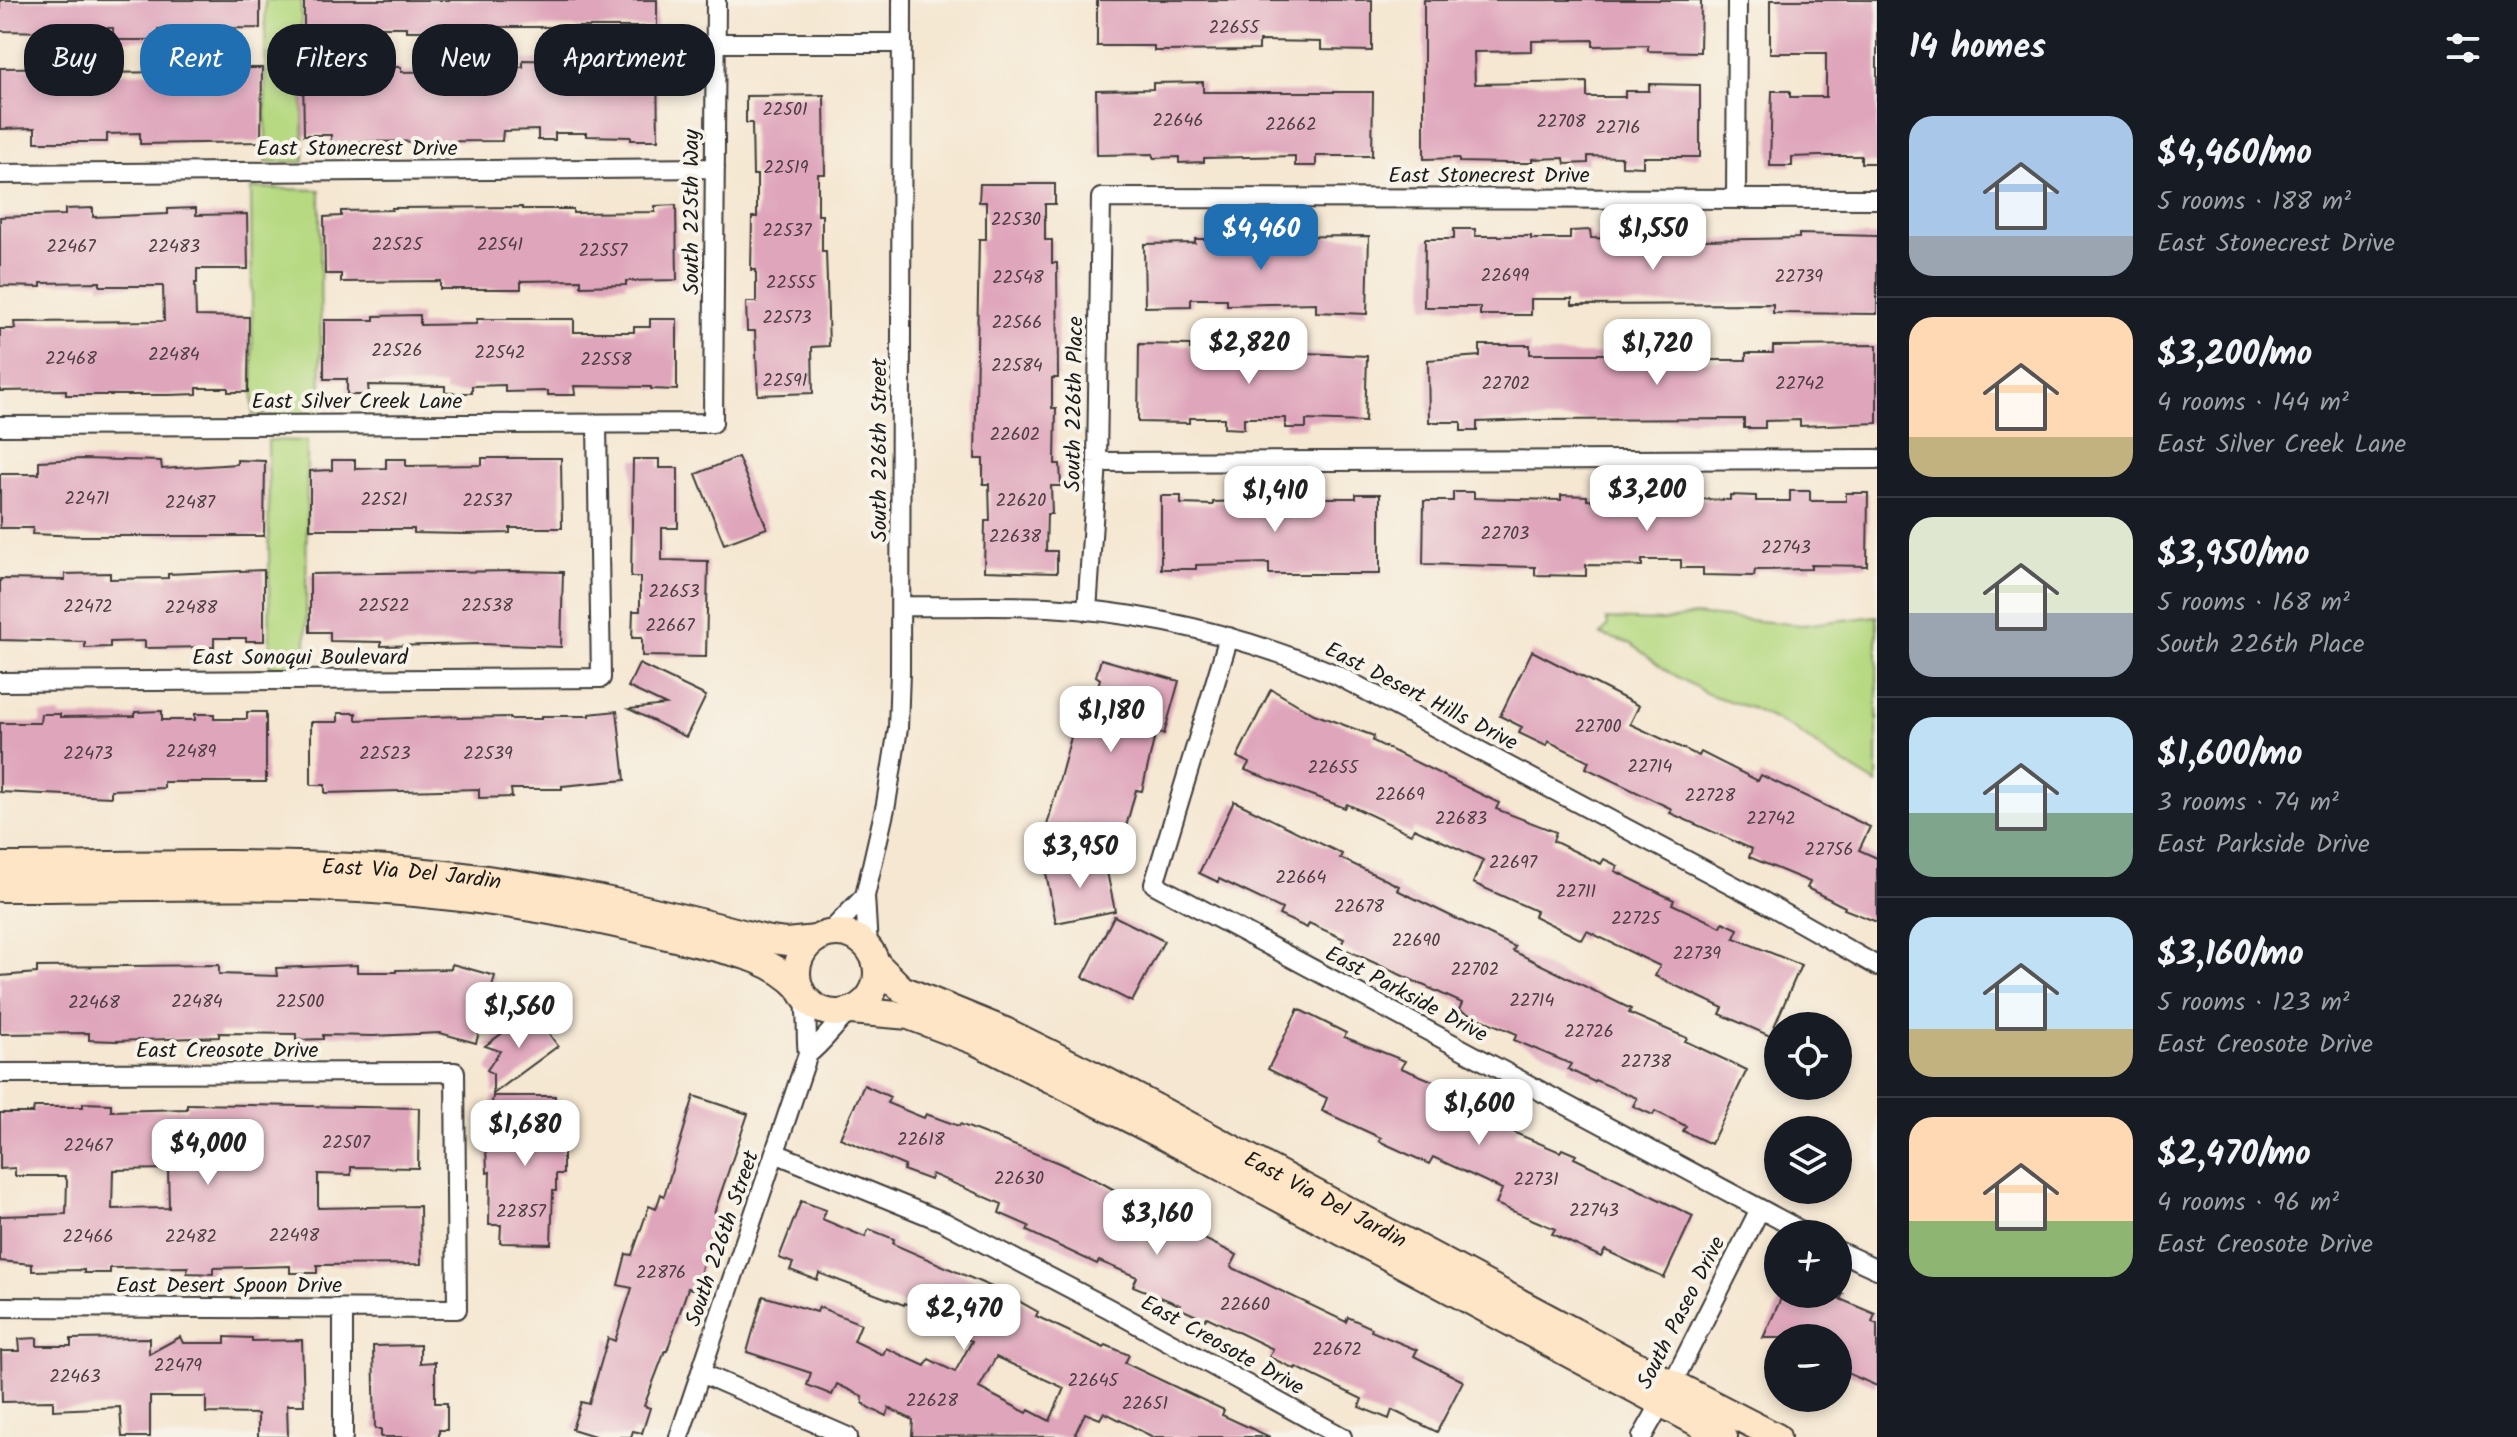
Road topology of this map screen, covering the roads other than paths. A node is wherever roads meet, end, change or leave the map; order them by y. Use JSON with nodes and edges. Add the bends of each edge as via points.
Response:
{"nodes":[{"id":1,"x":716,"y":0,"type":"edge"},
{"id":2,"x":902,"y":0,"type":"edge"},
{"id":3,"x":1737,"y":0,"type":"edge"},
{"id":4,"x":715,"y":43,"type":"joint"},
{"id":5,"x":902,"y":43,"type":"junction"},
{"id":6,"x":715,"y":96,"type":"edge"},
{"id":7,"x":715,"y":168,"type":"junction"},
{"id":8,"x":0,"y":174,"type":"edge"},
{"id":9,"x":1101,"y":198,"type":"joint"},
{"id":10,"x":1736,"y":198,"type":"junction"},
{"id":11,"x":1877,"y":199,"type":"edge"},
{"id":12,"x":713,"y":423,"type":"joint"},
{"id":13,"x":597,"y":424,"type":"junction"},
{"id":14,"x":0,"y":426,"type":"edge"},
{"id":15,"x":1877,"y":459,"type":"edge"},
{"id":16,"x":1097,"y":462,"type":"junction"},
{"id":17,"x":902,"y":606,"type":"junction"},
{"id":18,"x":1087,"y":611,"type":"junction"},
{"id":19,"x":1229,"y":637,"type":"junction"},
{"id":20,"x":0,"y":682,"type":"edge"},
{"id":21,"x":0,"y":866,"type":"edge"},
{"id":22,"x":0,"y":888,"type":"edge"},
{"id":23,"x":865,"y":896,"type":"junction"},
{"id":24,"x":821,"y":937,"type":"junction"},
{"id":25,"x":872,"y":955,"type":"junction"},
{"id":26,"x":1877,"y":966,"type":"edge"},
{"id":27,"x":801,"y":991,"type":"junction"},
{"id":28,"x":851,"y":1011,"type":"junction"},
{"id":29,"x":808,"y":1054,"type":"junction"},
{"id":30,"x":0,"y":1073,"type":"edge"},
{"id":31,"x":775,"y":1153,"type":"junction"},
{"id":32,"x":1760,"y":1209,"type":"junction"},
{"id":33,"x":1781,"y":1220,"type":"edge"},
{"id":34,"x":1852,"y":1257,"type":"edge"},
{"id":35,"x":1877,"y":1269,"type":"edge"},
{"id":36,"x":0,"y":1307,"type":"edge"},
{"id":37,"x":343,"y":1309,"type":"junction"},
{"id":38,"x":457,"y":1309,"type":"joint"},
{"id":39,"x":701,"y":1373,"type":"junction"},
{"id":40,"x":1666,"y":1394,"type":"junction"},
{"id":41,"x":343,"y":1437,"type":"edge"},
{"id":42,"x":679,"y":1437,"type":"edge"},
{"id":43,"x":848,"y":1437,"type":"edge"},
{"id":44,"x":1342,"y":1437,"type":"edge"},
{"id":45,"x":1642,"y":1437,"type":"edge"},
{"id":46,"x":1724,"y":1437,"type":"edge"},
{"id":47,"x":1777,"y":1437,"type":"edge"}],
"edges":[{"from":1,"to":4,"type":"street","name":"South 225th Way"},
{"from":2,"to":5,"type":"street","name":"South 226th Street"},
{"from":3,"to":10,"type":"street"},
{"from":4,"to":5,"type":"street"},
{"from":5,"to":17,"type":"street","name":"South 226th Street"},
{"from":6,"to":7,"type":"street","name":"South 225th Way"},
{"from":7,"to":8,"type":"street","name":"East Stonecrest Drive"},
{"from":7,"to":12,"type":"street","name":"South 225th Way"},
{"from":9,"to":10,"type":"street","name":"East Stonecrest Drive"},
{"from":9,"to":16,"type":"street","name":"South 226th Place"},
{"from":10,"to":11,"type":"street","name":"East Stonecrest Drive"},
{"from":12,"to":13,"type":"street","name":"East Silver Creek Lane"},
{"from":13,"to":14,"type":"street","name":"East Silver Creek Lane"},
{"from":13,"to":20,"type":"street","name":"East Sonoqui Boulevard","via":[[601,678]]},
{"from":15,"to":16,"type":"street"},
{"from":16,"to":18,"type":"street","name":"South 226th Place"},
{"from":17,"to":18,"type":"street","name":"East Desert Hills Drive"},
{"from":17,"to":23,"type":"street","name":"South 226th Street","via":[[898,728]]},
{"from":18,"to":19,"type":"street","name":"East Desert Hills Drive"},
{"from":19,"to":26,"type":"street","name":"East Desert Hills Drive","via":[[1278,650],[1337,675]]},
{"from":19,"to":32,"type":"street","name":"East Parkside Drive","via":[[1154,884]]},
{"from":21,"to":24,"type":"street","name":"East Via Del Jardin","via":[[389,869],[575,893],[775,940]]},
{"from":22,"to":27,"type":"street","name":"East Via Del Jardin","via":[[309,887],[457,899],[585,918],[731,952],[775,967]]},
{"from":23,"to":24,"type":"street"},
{"from":23,"to":25,"type":"street","name":"South 226th Street"},
{"from":24,"to":25,"type":"street","via":[[849,935]]},
{"from":24,"to":27,"type":"street","via":[[801,956]]},
{"from":25,"to":28,"type":"street","via":[[878,975],[870,997]]},
{"from":25,"to":40,"type":"street","name":"East Via Del Jardin","via":[[902,989],[1005,1031],[1108,1082]]},
{"from":27,"to":28,"type":"street","via":[[823,1011]]},
{"from":27,"to":29,"type":"street","name":"South 226th Street"},
{"from":28,"to":29,"type":"street","name":"South 226th Street"},
{"from":28,"to":40,"type":"street","name":"East Via Del Jardin","via":[[909,1016],[975,1041]]},
{"from":29,"to":31,"type":"street","name":"South 226th Street"},
{"from":30,"to":38,"type":"street","name":"East Creosote Drive","via":[[455,1072]]},
{"from":31,"to":39,"type":"street","name":"South 226th Street"},
{"from":31,"to":44,"type":"street","name":"East Creosote Drive","via":[[944,1222]]},
{"from":32,"to":33,"type":"street","name":"East Parkside Drive"},
{"from":32,"to":40,"type":"street","name":"South Paseo Drive"},
{"from":34,"to":35,"type":"street"},
{"from":36,"to":37,"type":"street","name":"East Desert Spoon Drive"},
{"from":37,"to":38,"type":"street","name":"East Desert Spoon Drive"},
{"from":37,"to":41,"type":"street"},
{"from":39,"to":42,"type":"street","name":"South 226th Street"},
{"from":39,"to":43,"type":"street"},
{"from":40,"to":45,"type":"street","name":"South Paseo Drive"},
{"from":40,"to":46,"type":"street","name":"East Via Del Jardin"},
{"from":40,"to":47,"type":"street","name":"East Via Del Jardin"}]}
